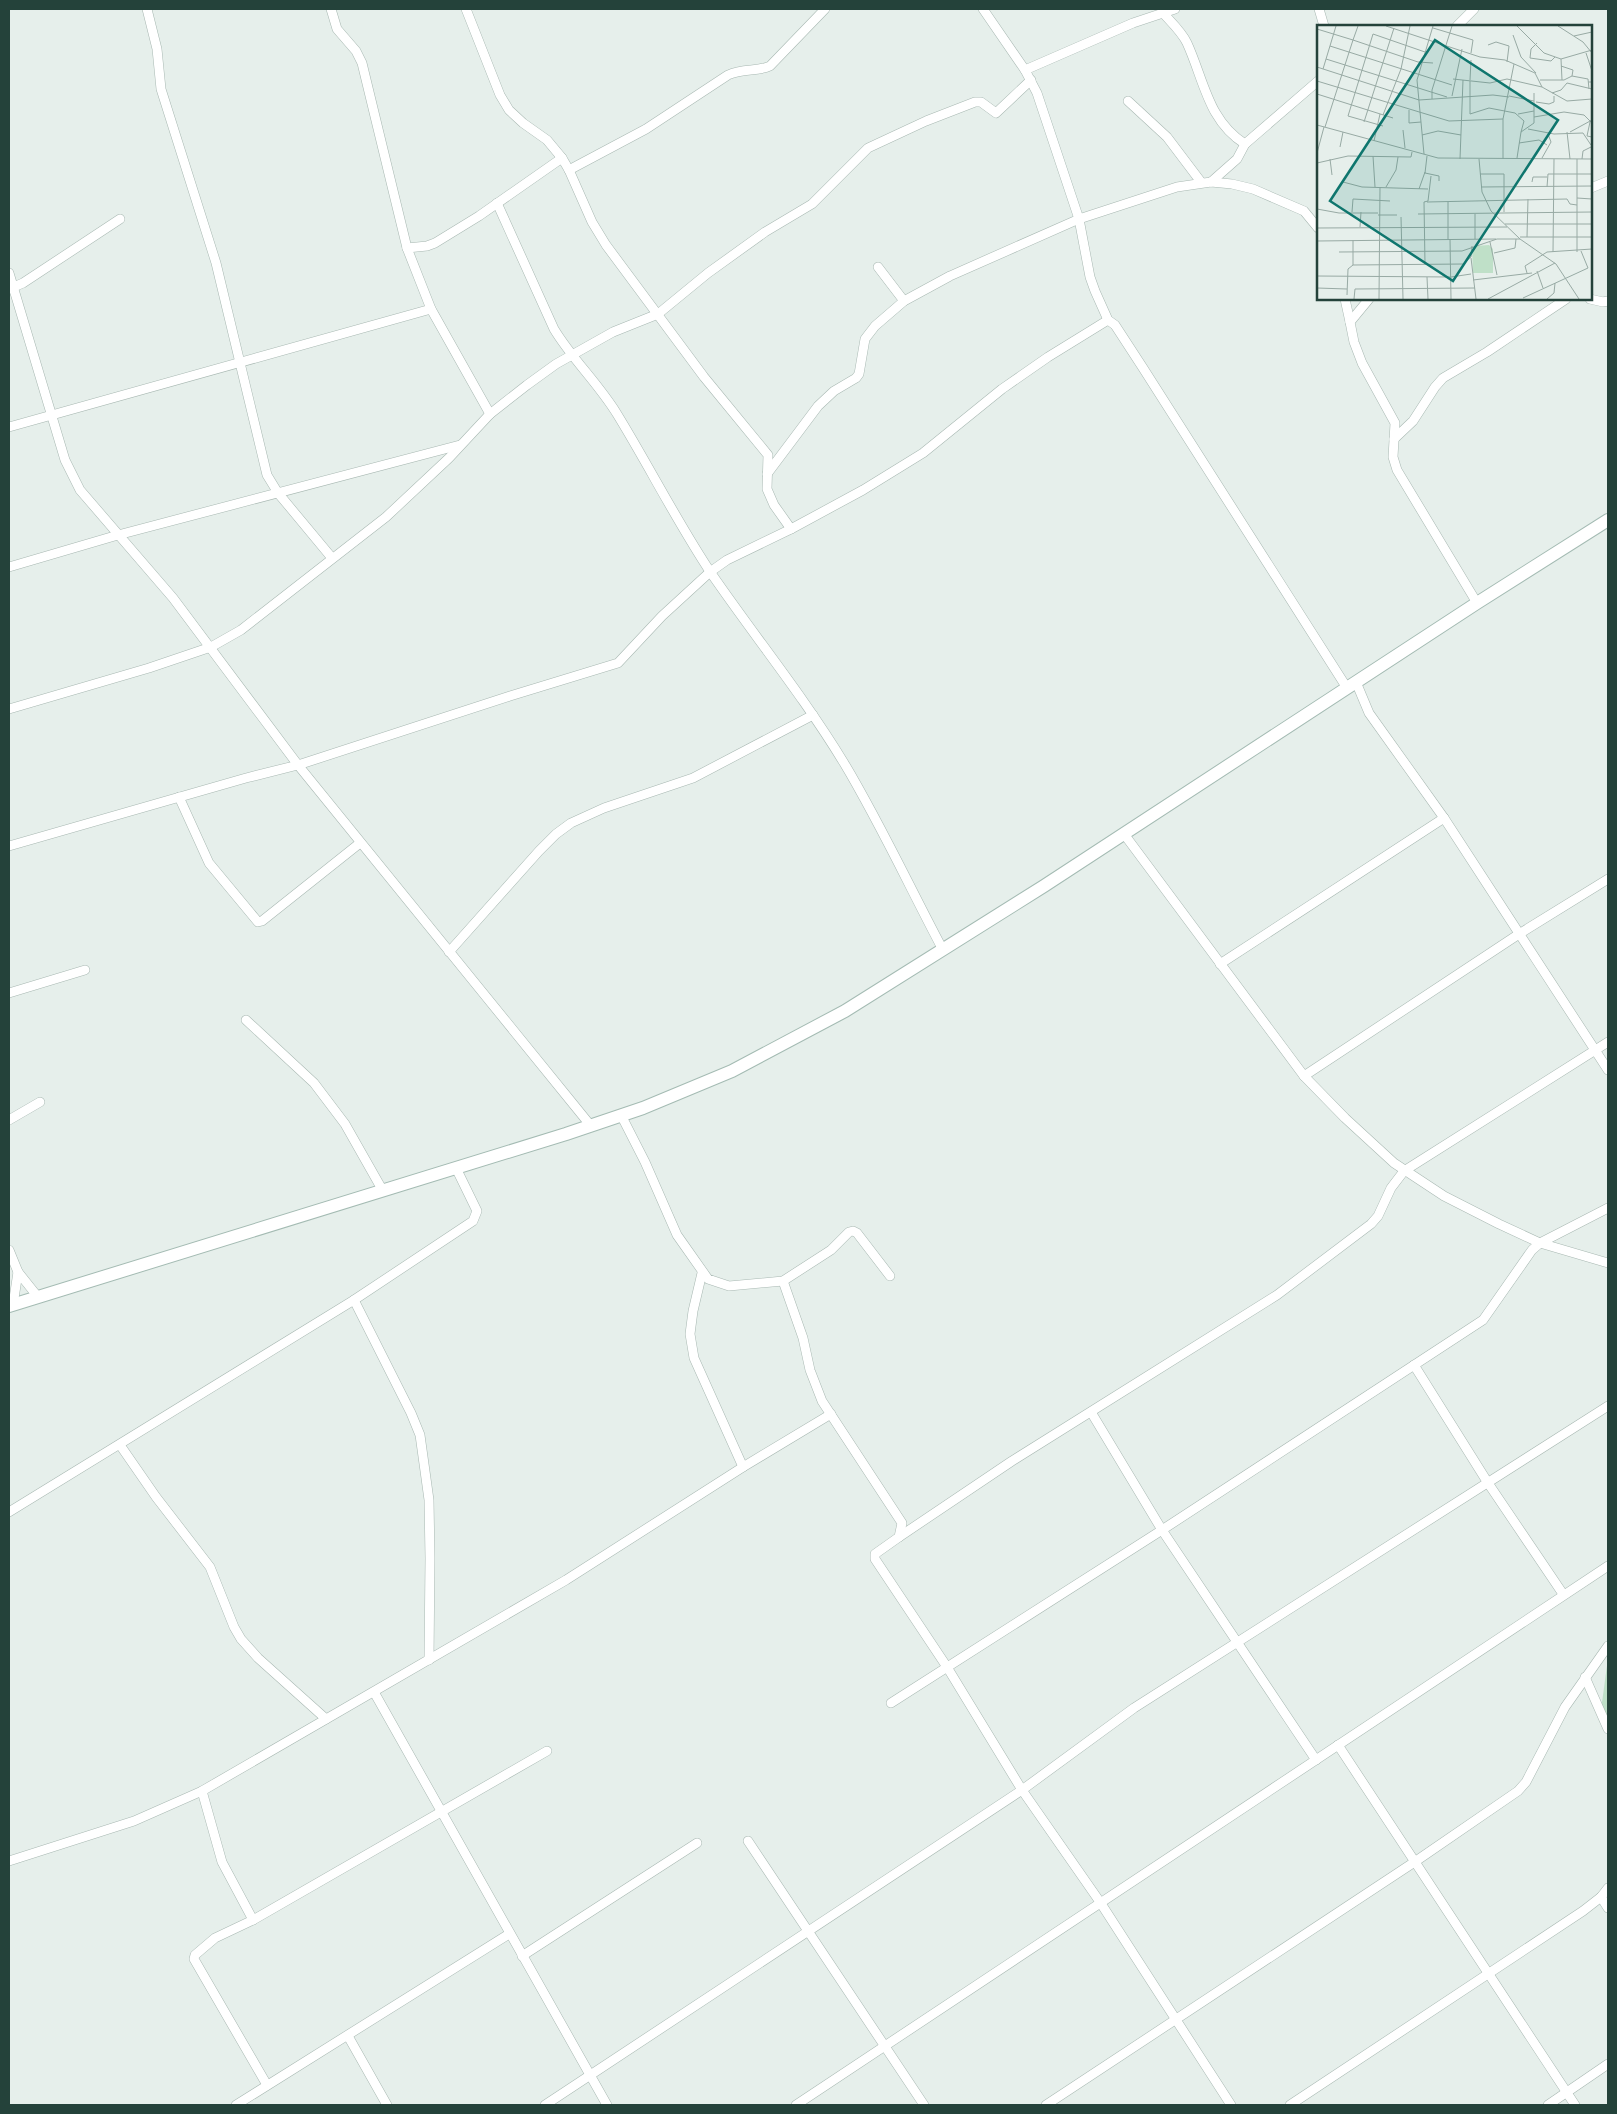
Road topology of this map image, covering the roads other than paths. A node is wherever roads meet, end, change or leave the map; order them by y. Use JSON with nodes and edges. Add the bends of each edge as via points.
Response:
{"nodes":[{"id":1,"x":147,"y":9,"type":"edge"},
{"id":2,"x":331,"y":9,"type":"edge"},
{"id":3,"x":466,"y":9,"type":"edge"},
{"id":4,"x":825,"y":9,"type":"edge"},
{"id":5,"x":983,"y":9,"type":"edge"},
{"id":6,"x":1175,"y":9,"type":"edge"},
{"id":7,"x":1319,"y":9,"type":"edge"},
{"id":8,"x":1474,"y":9,"type":"edge"},
{"id":9,"x":1163,"y":13,"type":"junction"},
{"id":10,"x":1324,"y":25,"type":"edge"},
{"id":11,"x":1458,"y":25,"type":"edge"},
{"id":12,"x":1026,"y":70,"type":"junction"},
{"id":13,"x":1031,"y":80,"type":"junction"},
{"id":14,"x":1317,"y":82,"type":"edge"},
{"id":15,"x":1128,"y":101,"type":"dead end"},
{"id":16,"x":1245,"y":144,"type":"junction"},
{"id":17,"x":562,"y":158,"type":"junction"},
{"id":18,"x":569,"y":170,"type":"junction"},
{"id":19,"x":1201,"y":182,"type":"junction"},
{"id":20,"x":1211,"y":182,"type":"junction"},
{"id":21,"x":1607,"y":184,"type":"edge"},
{"id":22,"x":1592,"y":188,"type":"edge"},
{"id":23,"x":498,"y":203,"type":"junction"},
{"id":24,"x":120,"y":219,"type":"dead end"},
{"id":25,"x":1079,"y":219,"type":"junction"},
{"id":26,"x":1317,"y":227,"type":"edge"},
{"id":27,"x":407,"y":248,"type":"junction"},
{"id":28,"x":878,"y":267,"type":"dead end"},
{"id":29,"x":9,"y":273,"type":"edge"},
{"id":30,"x":11,"y":289,"type":"edge"},
{"id":31,"x":1592,"y":299,"type":"edge"},
{"id":32,"x":1345,"y":300,"type":"edge"},
{"id":33,"x":1368,"y":300,"type":"edge"},
{"id":34,"x":1565,"y":300,"type":"edge"},
{"id":35,"x":904,"y":301,"type":"junction"},
{"id":36,"x":1608,"y":301,"type":"edge"},
{"id":37,"x":431,"y":309,"type":"junction"},
{"id":38,"x":658,"y":314,"type":"junction"},
{"id":39,"x":1108,"y":320,"type":"junction"},
{"id":40,"x":1350,"y":322,"type":"junction"},
{"id":41,"x":572,"y":355,"type":"junction"},
{"id":42,"x":239,"y":362,"type":"junction"},
{"id":43,"x":490,"y":414,"type":"junction"},
{"id":44,"x":51,"y":416,"type":"junction"},
{"id":45,"x":9,"y":427,"type":"edge"},
{"id":46,"x":1394,"y":439,"type":"junction"},
{"id":47,"x":462,"y":445,"type":"junction"},
{"id":48,"x":767,"y":474,"type":"junction"},
{"id":49,"x":278,"y":493,"type":"junction"},
{"id":50,"x":1608,"y":520,"type":"edge"},
{"id":51,"x":791,"y":529,"type":"junction"},
{"id":52,"x":118,"y":535,"type":"junction"},
{"id":53,"x":332,"y":558,"type":"junction"},
{"id":54,"x":9,"y":567,"type":"edge"},
{"id":55,"x":710,"y":572,"type":"junction"},
{"id":56,"x":1477,"y":603,"type":"junction"},
{"id":57,"x":211,"y":647,"type":"junction"},
{"id":58,"x":1352,"y":685,"type":"junction"},
{"id":59,"x":9,"y":708,"type":"edge"},
{"id":60,"x":813,"y":714,"type":"junction"},
{"id":61,"x":298,"y":765,"type":"junction"},
{"id":62,"x":178,"y":797,"type":"junction"},
{"id":63,"x":1444,"y":818,"type":"junction"},
{"id":64,"x":1124,"y":834,"type":"junction"},
{"id":65,"x":360,"y":843,"type":"junction"},
{"id":66,"x":9,"y":846,"type":"edge"},
{"id":67,"x":1608,"y":879,"type":"edge"},
{"id":68,"x":1519,"y":934,"type":"junction"},
{"id":69,"x":943,"y":950,"type":"junction"},
{"id":70,"x":449,"y":952,"type":"junction"},
{"id":71,"x":1220,"y":964,"type":"junction"},
{"id":72,"x":86,"y":970,"type":"dead end"},
{"id":73,"x":9,"y":994,"type":"edge"},
{"id":74,"x":246,"y":1020,"type":"dead end"},
{"id":75,"x":1608,"y":1042,"type":"edge"},
{"id":76,"x":1596,"y":1050,"type":"junction"},
{"id":77,"x":1608,"y":1070,"type":"edge"},
{"id":78,"x":1304,"y":1076,"type":"junction"},
{"id":79,"x":40,"y":1102,"type":"dead end"},
{"id":80,"x":621,"y":1115,"type":"junction"},
{"id":81,"x":9,"y":1120,"type":"edge"},
{"id":82,"x":591,"y":1126,"type":"junction"},
{"id":83,"x":456,"y":1168,"type":"junction"},
{"id":84,"x":1404,"y":1171,"type":"junction"},
{"id":85,"x":383,"y":1191,"type":"junction"},
{"id":86,"x":1608,"y":1208,"type":"edge"},
{"id":87,"x":1540,"y":1243,"type":"junction"},
{"id":88,"x":9,"y":1250,"type":"edge"},
{"id":89,"x":1608,"y":1263,"type":"edge"},
{"id":90,"x":18,"y":1272,"type":"junction"},
{"id":91,"x":702,"y":1273,"type":"junction"},
{"id":92,"x":890,"y":1276,"type":"dead end"},
{"id":93,"x":783,"y":1281,"type":"junction"},
{"id":94,"x":38,"y":1297,"type":"junction"},
{"id":95,"x":354,"y":1300,"type":"junction"},
{"id":96,"x":11,"y":1305,"type":"edge"},
{"id":97,"x":1414,"y":1365,"type":"junction"},
{"id":98,"x":1608,"y":1406,"type":"edge"},
{"id":99,"x":1091,"y":1412,"type":"junction"},
{"id":100,"x":831,"y":1414,"type":"junction"},
{"id":101,"x":120,"y":1445,"type":"junction"},
{"id":102,"x":743,"y":1467,"type":"junction"},
{"id":103,"x":1488,"y":1483,"type":"junction"},
{"id":104,"x":9,"y":1512,"type":"edge"},
{"id":105,"x":902,"y":1523,"type":"junction"},
{"id":106,"x":918,"y":1525,"type":"junction"},
{"id":107,"x":1162,"y":1530,"type":"junction"},
{"id":108,"x":899,"y":1538,"type":"junction"},
{"id":109,"x":1608,"y":1566,"type":"edge"},
{"id":110,"x":1563,"y":1594,"type":"junction"},
{"id":111,"x":1238,"y":1643,"type":"junction"},
{"id":112,"x":1608,"y":1646,"type":"edge"},
{"id":113,"x":429,"y":1660,"type":"junction"},
{"id":114,"x":947,"y":1667,"type":"junction"},
{"id":115,"x":1585,"y":1677,"type":"junction"},
{"id":116,"x":374,"y":1692,"type":"junction"},
{"id":117,"x":891,"y":1703,"type":"dead end"},
{"id":118,"x":326,"y":1719,"type":"junction"},
{"id":119,"x":1608,"y":1729,"type":"edge"},
{"id":120,"x":1338,"y":1745,"type":"junction"},
{"id":121,"x":547,"y":1751,"type":"dead end"},
{"id":122,"x":1316,"y":1760,"type":"junction"},
{"id":123,"x":1022,"y":1790,"type":"junction"},
{"id":124,"x":202,"y":1791,"type":"junction"},
{"id":125,"x":442,"y":1813,"type":"junction"},
{"id":126,"x":748,"y":1841,"type":"dead end"},
{"id":127,"x":697,"y":1843,"type":"dead end"},
{"id":128,"x":9,"y":1861,"type":"edge"},
{"id":129,"x":1416,"y":1861,"type":"junction"},
{"id":130,"x":1608,"y":1888,"type":"edge"},
{"id":131,"x":1601,"y":1897,"type":"junction"},
{"id":132,"x":1100,"y":1902,"type":"junction"},
{"id":133,"x":1608,"y":1908,"type":"edge"},
{"id":134,"x":253,"y":1920,"type":"junction"},
{"id":135,"x":808,"y":1932,"type":"junction"},
{"id":136,"x":510,"y":1934,"type":"junction"},
{"id":137,"x":522,"y":1956,"type":"junction"},
{"id":138,"x":1489,"y":1973,"type":"junction"},
{"id":139,"x":1176,"y":2019,"type":"junction"},
{"id":140,"x":348,"y":2036,"type":"junction"},
{"id":141,"x":885,"y":2046,"type":"junction"},
{"id":142,"x":1608,"y":2064,"type":"edge"},
{"id":143,"x":590,"y":2076,"type":"junction"},
{"id":144,"x":267,"y":2085,"type":"junction"},
{"id":145,"x":1567,"y":2093,"type":"junction"},
{"id":146,"x":236,"y":2105,"type":"edge"},
{"id":147,"x":387,"y":2105,"type":"edge"},
{"id":148,"x":545,"y":2105,"type":"edge"},
{"id":149,"x":608,"y":2105,"type":"edge"},
{"id":150,"x":796,"y":2105,"type":"edge"},
{"id":151,"x":924,"y":2105,"type":"edge"},
{"id":152,"x":1046,"y":2105,"type":"edge"},
{"id":153,"x":1231,"y":2105,"type":"edge"},
{"id":154,"x":1290,"y":2105,"type":"edge"},
{"id":155,"x":1548,"y":2105,"type":"edge"},
{"id":156,"x":1575,"y":2105,"type":"edge"}],
"edges":[{"from":1,"to":42,"type":"street","via":[[157,49],[161,89],[216,263]]},
{"from":2,"to":27,"type":"street","via":[[337,29],[362,63]]},
{"from":3,"to":17,"type":"street","via":[[509,110],[556,148]]},
{"from":4,"to":18,"type":"street","via":[[770,66],[728,75],[646,129]]},
{"from":5,"to":12,"type":"street"},
{"from":6,"to":9,"type":"street"},
{"from":7,"to":10,"type":"street"},
{"from":8,"to":11,"type":"street"},
{"from":9,"to":12,"type":"street"},
{"from":9,"to":16,"type":"street","via":[[1187,41],[1213,110],[1226,129]]},
{"from":12,"to":13,"type":"street"},
{"from":13,"to":25,"type":"street"},
{"from":13,"to":38,"type":"street","via":[[996,113],[975,102],[868,148],[812,204],[708,273]]},
{"from":14,"to":16,"type":"street"},
{"from":15,"to":19,"type":"street","via":[[1167,137]]},
{"from":16,"to":20,"type":"street","via":[[1237,159]]},
{"from":17,"to":18,"type":"street"},
{"from":17,"to":23,"type":"street"},
{"from":18,"to":38,"type":"street","via":[[606,245]]},
{"from":19,"to":20,"type":"street"},
{"from":19,"to":25,"type":"street"},
{"from":20,"to":26,"type":"street","via":[[1246,187],[1286,202],[1304,211]]},
{"from":21,"to":22,"type":"street"},
{"from":23,"to":27,"type":"street","via":[[435,243]]},
{"from":23,"to":41,"type":"street","via":[[554,328]]},
{"from":24,"to":30,"type":"street"},
{"from":25,"to":35,"type":"street","via":[[967,268]]},
{"from":25,"to":39,"type":"street","via":[[1090,277]]},
{"from":27,"to":37,"type":"street"},
{"from":28,"to":35,"type":"street"},
{"from":29,"to":30,"type":"street"},
{"from":30,"to":44,"type":"street"},
{"from":31,"to":36,"type":"street"},
{"from":32,"to":40,"type":"street"},
{"from":33,"to":40,"type":"street"},
{"from":34,"to":46,"type":"street","via":[[1443,378],[1413,421]]},
{"from":35,"to":48,"type":"street","via":[[874,326],[865,339],[856,378],[834,391],[818,406]]},
{"from":37,"to":42,"type":"street"},
{"from":37,"to":43,"type":"street"},
{"from":38,"to":41,"type":"street","via":[[613,332]]},
{"from":38,"to":48,"type":"street","via":[[768,455]]},
{"from":39,"to":51,"type":"street","via":[[1048,356],[923,453]]},
{"from":39,"to":58,"type":"street","via":[[1115,325],[1144,368]]},
{"from":40,"to":46,"type":"street","via":[[1362,363],[1394,423]]},
{"from":41,"to":43,"type":"street"},
{"from":41,"to":55,"type":"street","via":[[616,412]]},
{"from":42,"to":44,"type":"street"},
{"from":42,"to":49,"type":"street","via":[[267,475]]},
{"from":43,"to":47,"type":"street"},
{"from":44,"to":45,"type":"street"},
{"from":44,"to":52,"type":"street","via":[[71,475]]},
{"from":46,"to":56,"type":"street","via":[[1393,457],[1397,470]]},
{"from":47,"to":49,"type":"street"},
{"from":47,"to":53,"type":"street","via":[[386,517]]},
{"from":48,"to":51,"type":"street","via":[[767,489]]},
{"from":49,"to":52,"type":"street"},
{"from":49,"to":53,"type":"street"},
{"from":50,"to":56,"type":"main road"},
{"from":51,"to":55,"type":"street","via":[[727,560]]},
{"from":52,"to":54,"type":"street"},
{"from":52,"to":57,"type":"street"},
{"from":53,"to":57,"type":"street","via":[[241,630]]},
{"from":55,"to":60,"type":"street"},
{"from":55,"to":61,"type":"street","via":[[618,662]]},
{"from":56,"to":58,"type":"main road"},
{"from":57,"to":59,"type":"street"},
{"from":57,"to":61,"type":"street"},
{"from":58,"to":63,"type":"street","via":[[1368,713]]},
{"from":58,"to":64,"type":"main road"},
{"from":60,"to":69,"type":"street","via":[[874,815]]},
{"from":60,"to":70,"type":"street","via":[[693,778],[604,808],[571,824],[539,851]]},
{"from":61,"to":62,"type":"street"},
{"from":61,"to":65,"type":"street"},
{"from":62,"to":65,"type":"street","via":[[209,862],[258,922]]},
{"from":62,"to":66,"type":"street"},
{"from":63,"to":68,"type":"street"},
{"from":63,"to":71,"type":"street"},
{"from":64,"to":69,"type":"main road"},
{"from":64,"to":71,"type":"street"},
{"from":65,"to":70,"type":"street"},
{"from":67,"to":68,"type":"street"},
{"from":68,"to":76,"type":"street"},
{"from":68,"to":78,"type":"street"},
{"from":69,"to":80,"type":"main road","via":[[844,1012],[732,1071]]},
{"from":70,"to":82,"type":"street"},
{"from":71,"to":78,"type":"street"},
{"from":72,"to":73,"type":"street"},
{"from":74,"to":85,"type":"street","via":[[314,1083],[345,1124]]},
{"from":75,"to":76,"type":"street"},
{"from":76,"to":77,"type":"street"},
{"from":76,"to":84,"type":"street"},
{"from":78,"to":84,"type":"street"},
{"from":79,"to":81,"type":"street"},
{"from":80,"to":82,"type":"main road"},
{"from":80,"to":91,"type":"street","via":[[677,1234]]},
{"from":82,"to":83,"type":"main road"},
{"from":83,"to":85,"type":"main road"},
{"from":83,"to":95,"type":"street","via":[[477,1211],[473,1221]]},
{"from":84,"to":87,"type":"street","via":[[1444,1196]]},
{"from":84,"to":99,"type":"street","via":[[1371,1224],[1277,1295]]},
{"from":85,"to":94,"type":"main road"},
{"from":86,"to":87,"type":"street"},
{"from":87,"to":89,"type":"street"},
{"from":87,"to":97,"type":"street","via":[[1482,1320]]},
{"from":88,"to":90,"type":"street"},
{"from":90,"to":94,"type":"street"},
{"from":90,"to":96,"type":"street"},
{"from":91,"to":93,"type":"street","via":[[708,1279],[729,1286]]},
{"from":91,"to":102,"type":"street","via":[[690,1334],[694,1358]]},
{"from":92,"to":93,"type":"street","via":[[853,1231],[815,1262]]},
{"from":93,"to":100,"type":"street","via":[[816,1387]]},
{"from":94,"to":96,"type":"main road"},
{"from":95,"to":101,"type":"street"},
{"from":95,"to":113,"type":"street","via":[[420,1435],[429,1500]]},
{"from":97,"to":103,"type":"street"},
{"from":97,"to":107,"type":"street"},
{"from":98,"to":103,"type":"street"},
{"from":99,"to":106,"type":"street"},
{"from":99,"to":107,"type":"street"},
{"from":100,"to":102,"type":"street"},
{"from":100,"to":105,"type":"street"},
{"from":101,"to":104,"type":"street"},
{"from":101,"to":118,"type":"street","via":[[210,1567],[241,1638],[258,1658]]},
{"from":102,"to":113,"type":"street","via":[[566,1580]]},
{"from":103,"to":110,"type":"street"},
{"from":103,"to":111,"type":"street"},
{"from":105,"to":106,"type":"street"},
{"from":105,"to":108,"type":"street"},
{"from":106,"to":108,"type":"street"},
{"from":107,"to":111,"type":"street"},
{"from":107,"to":114,"type":"street"},
{"from":108,"to":114,"type":"street","via":[[875,1554],[875,1558]]},
{"from":109,"to":110,"type":"street"},
{"from":110,"to":120,"type":"street"},
{"from":111,"to":122,"type":"street"},
{"from":111,"to":123,"type":"street","via":[[1134,1708]]},
{"from":112,"to":115,"type":"street"},
{"from":113,"to":116,"type":"street"},
{"from":114,"to":117,"type":"street"},
{"from":114,"to":123,"type":"street"},
{"from":115,"to":119,"type":"street"},
{"from":115,"to":129,"type":"street","via":[[1565,1706],[1526,1782],[1518,1791]]},
{"from":116,"to":118,"type":"street"},
{"from":116,"to":125,"type":"street"},
{"from":118,"to":124,"type":"street"},
{"from":120,"to":122,"type":"street"},
{"from":120,"to":129,"type":"street"},
{"from":121,"to":125,"type":"street"},
{"from":122,"to":132,"type":"street"},
{"from":123,"to":132,"type":"street"},
{"from":123,"to":135,"type":"street"},
{"from":124,"to":128,"type":"street","via":[[91,1837]]},
{"from":124,"to":134,"type":"street","via":[[222,1862]]},
{"from":125,"to":134,"type":"street"},
{"from":125,"to":136,"type":"street"},
{"from":126,"to":135,"type":"street"},
{"from":127,"to":137,"type":"street"},
{"from":129,"to":138,"type":"street"},
{"from":129,"to":139,"type":"street"},
{"from":130,"to":131,"type":"street"},
{"from":131,"to":133,"type":"street"},
{"from":131,"to":138,"type":"street"},
{"from":132,"to":139,"type":"street"},
{"from":132,"to":141,"type":"street"},
{"from":134,"to":144,"type":"street","via":[[215,1938],[194,1959]]},
{"from":135,"to":141,"type":"street"},
{"from":135,"to":143,"type":"street"},
{"from":136,"to":137,"type":"street"},
{"from":136,"to":140,"type":"street"},
{"from":137,"to":143,"type":"street"},
{"from":138,"to":145,"type":"street"},
{"from":138,"to":154,"type":"street"},
{"from":139,"to":152,"type":"street"},
{"from":139,"to":153,"type":"street"},
{"from":140,"to":144,"type":"street"},
{"from":140,"to":147,"type":"street"},
{"from":141,"to":150,"type":"street"},
{"from":141,"to":151,"type":"street"},
{"from":142,"to":145,"type":"street"},
{"from":143,"to":148,"type":"street"},
{"from":143,"to":149,"type":"street"},
{"from":144,"to":146,"type":"street"},
{"from":145,"to":155,"type":"street"},
{"from":145,"to":156,"type":"street"}]}
